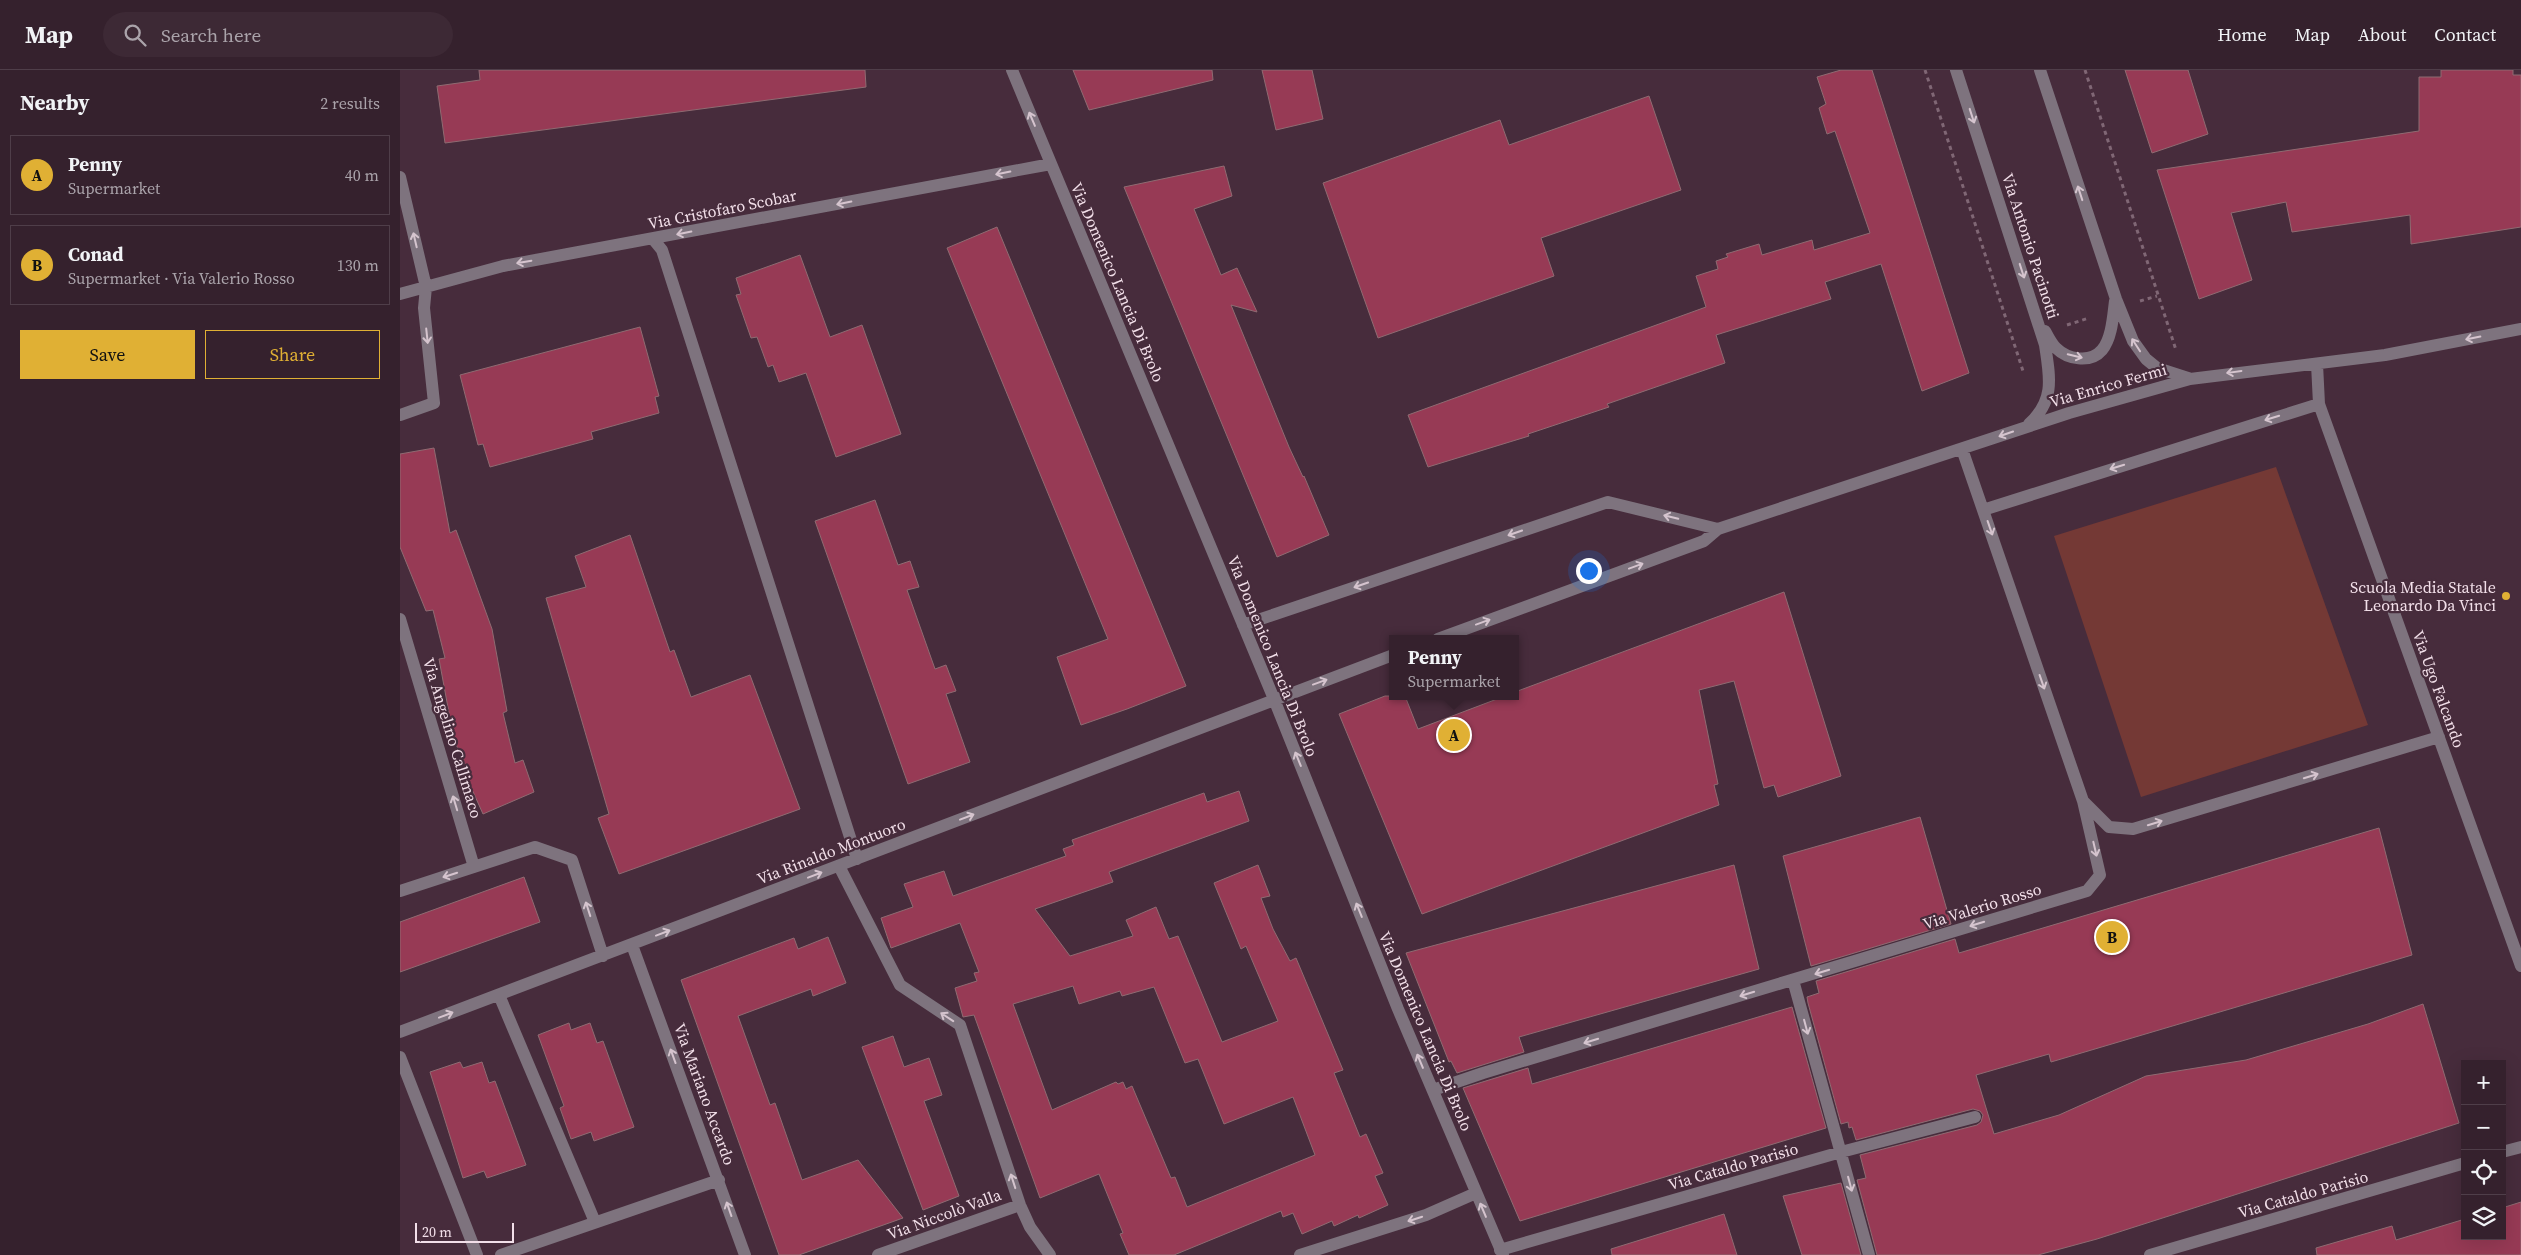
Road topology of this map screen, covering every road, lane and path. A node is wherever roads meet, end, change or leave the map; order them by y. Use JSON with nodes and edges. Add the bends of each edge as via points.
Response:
{"nodes":[{"id":1,"x":1012,"y":70,"type":"edge"},
{"id":2,"x":1925,"y":70,"type":"edge"},
{"id":3,"x":1956,"y":70,"type":"edge"},
{"id":4,"x":2040,"y":70,"type":"edge"},
{"id":5,"x":2085,"y":70,"type":"edge"},
{"id":6,"x":1051,"y":164,"type":"junction"},
{"id":7,"x":400,"y":177,"type":"edge"},
{"id":8,"x":653,"y":239,"type":"junction"},
{"id":9,"x":426,"y":287,"type":"junction"},
{"id":10,"x":400,"y":294,"type":"edge"},
{"id":11,"x":2157,"y":296,"type":"junction"},
{"id":12,"x":2116,"y":306,"type":"junction"},
{"id":13,"x":2521,"y":329,"type":"edge"},
{"id":14,"x":2042,"y":330,"type":"junction"},
{"id":15,"x":2014,"y":342,"type":"junction"},
{"id":16,"x":2172,"y":342,"type":"dead end"},
{"id":17,"x":2317,"y":364,"type":"junction"},
{"id":18,"x":2024,"y":374,"type":"dead end"},
{"id":19,"x":2190,"y":378,"type":"junction"},
{"id":20,"x":2319,"y":404,"type":"junction"},
{"id":21,"x":400,"y":415,"type":"edge"},
{"id":22,"x":2024,"y":428,"type":"junction"},
{"id":23,"x":1962,"y":449,"type":"junction"},
{"id":24,"x":1983,"y":510,"type":"junction"},
{"id":25,"x":1718,"y":529,"type":"junction"},
{"id":26,"x":400,"y":619,"type":"edge"},
{"id":27,"x":1243,"y":625,"type":"junction"},
{"id":28,"x":1449,"y":635,"type":"edge"},
{"id":29,"x":1389,"y":656,"type":"edge"},
{"id":30,"x":1274,"y":699,"type":"junction"},
{"id":31,"x":2439,"y":737,"type":"junction"},
{"id":32,"x":2083,"y":801,"type":"junction"},
{"id":33,"x":857,"y":859,"type":"junction"},
{"id":34,"x":839,"y":866,"type":"junction"},
{"id":35,"x":474,"y":867,"type":"junction"},
{"id":36,"x":400,"y":891,"type":"edge"},
{"id":37,"x":632,"y":945,"type":"junction"},
{"id":38,"x":603,"y":956,"type":"junction"},
{"id":39,"x":2521,"y":966,"type":"edge"},
{"id":40,"x":1793,"y":980,"type":"junction"},
{"id":41,"x":499,"y":995,"type":"junction"},
{"id":42,"x":400,"y":1032,"type":"edge"},
{"id":43,"x":400,"y":1057,"type":"edge"},
{"id":44,"x":1432,"y":1090,"type":"junction"},
{"id":45,"x":1975,"y":1117,"type":"dead end"},
{"id":46,"x":2521,"y":1147,"type":"edge"},
{"id":47,"x":2506,"y":1151,"type":"edge"},
{"id":48,"x":1841,"y":1152,"type":"junction"},
{"id":49,"x":2461,"y":1164,"type":"edge"},
{"id":50,"x":719,"y":1180,"type":"junction"},
{"id":51,"x":1476,"y":1192,"type":"junction"},
{"id":52,"x":1020,"y":1205,"type":"junction"},
{"id":53,"x":595,"y":1222,"type":"junction"},
{"id":54,"x":1502,"y":1252,"type":"edge"},
{"id":55,"x":477,"y":1255,"type":"edge"},
{"id":56,"x":500,"y":1255,"type":"edge"},
{"id":57,"x":745,"y":1255,"type":"edge"},
{"id":58,"x":878,"y":1255,"type":"edge"},
{"id":59,"x":1050,"y":1255,"type":"edge"},
{"id":60,"x":1300,"y":1255,"type":"edge"},
{"id":61,"x":1869,"y":1255,"type":"edge"},
{"id":62,"x":2150,"y":1255,"type":"edge"}],
"edges":[{"from":6,"to":1,"type":"street","name":"Via Domenico Lancia Di Brolo","one_way":true},
{"from":2,"to":15,"type":"path"},
{"from":3,"to":14,"type":"street","name":"Via Antonio Pacinotti","one_way":true},
{"from":12,"to":4,"type":"street","one_way":true},
{"from":5,"to":11,"type":"path"},
{"from":6,"to":8,"type":"street","name":"Via Cristofaro Scobar","one_way":true},
{"from":6,"to":27,"type":"street","name":"Via Domenico Lancia Di Brolo"},
{"from":9,"to":7,"type":"street","one_way":true},
{"from":8,"to":9,"type":"street","name":"Via Cristofaro Scobar","one_way":true,"via":[[503,266]]},
{"from":8,"to":33,"type":"street","via":[[662,250]]},
{"from":9,"to":10,"type":"street","name":"Via Cristofaro Scobar"},
{"from":9,"to":21,"type":"street","one_way":true,"via":[[424,308],[434,403]]},
{"from":11,"to":12,"type":"path"},
{"from":11,"to":16,"type":"path"},
{"from":12,"to":14,"type":"path"},
{"from":14,"to":12,"type":"street","one_way":true,"via":[[2064,353],[2073,358],[2089,359],[2102,350]]},
{"from":19,"to":12,"type":"street","one_way":true,"via":[[2171,374],[2146,359]]},
{"from":13,"to":17,"type":"street","name":"Via Enrico Fermi","one_way":true,"via":[[2386,355]]},
{"from":14,"to":15,"type":"path"},
{"from":14,"to":22,"type":"street","name":"Via Antonio Pacinotti","via":[[2049,390],[2045,405]]},
{"from":15,"to":18,"type":"path"},
{"from":17,"to":19,"type":"street","name":"Via Enrico Fermi","one_way":true},
{"from":17,"to":20,"type":"street","name":"Via Ugo Falcando"},
{"from":19,"to":22,"type":"street","name":"Via Enrico Fermi"},
{"from":20,"to":24,"type":"street","one_way":true},
{"from":20,"to":31,"type":"street","name":"Via Ugo Falcando"},
{"from":22,"to":23,"type":"street","name":"Via Enrico Fermi","one_way":true},
{"from":23,"to":24,"type":"street"},
{"from":23,"to":25,"type":"street","name":"Via Enrico Fermi"},
{"from":24,"to":32,"type":"street","one_way":true},
{"from":25,"to":27,"type":"street","one_way":true,"via":[[1608,502]]},
{"from":28,"to":25,"type":"street","one_way":true,"via":[[1704,541]]},
{"from":35,"to":26,"type":"street","name":"Via Angelino Callimaco","one_way":true},
{"from":27,"to":30,"type":"street","name":"Via Domenico Lancia Di Brolo"},
{"from":30,"to":29,"type":"street","name":"Via Rinaldo Montuoro","one_way":true},
{"from":33,"to":30,"type":"street","name":"Via Rinaldo Montuoro","one_way":true},
{"from":44,"to":30,"type":"street","name":"Via Domenico Lancia Di Brolo","one_way":true},
{"from":32,"to":31,"type":"street","one_way":true,"via":[[2108,826],[2133,829]]},
{"from":31,"to":39,"type":"street","name":"Via Ugo Falcando"},
{"from":32,"to":40,"type":"street","name":"Via Valerio Rosso","one_way":true,"via":[[2100,875],[2087,891]]},
{"from":33,"to":34,"type":"street","name":"Via Rinaldo Montuoro"},
{"from":37,"to":34,"type":"street","name":"Via Rinaldo Montuoro","one_way":true},
{"from":52,"to":34,"type":"street","one_way":true,"via":[[960,1025],[900,985]]},
{"from":35,"to":36,"type":"street","one_way":true},
{"from":38,"to":35,"type":"street","one_way":true,"via":[[572,860],[535,848]]},
{"from":37,"to":38,"type":"street","name":"Via Rinaldo Montuoro"},
{"from":50,"to":37,"type":"street","name":"Via Mariano Accardo","one_way":true},
{"from":38,"to":41,"type":"street","name":"Via Rinaldo Montuoro"},
{"from":40,"to":44,"type":"street","one_way":true},
{"from":40,"to":48,"type":"street","one_way":true},
{"from":42,"to":41,"type":"street","name":"Via Rinaldo Montuoro","one_way":true},
{"from":41,"to":53,"type":"street"},
{"from":43,"to":55,"type":"street"},
{"from":44,"to":51,"type":"street","name":"Via Domenico Lancia Di Brolo"},
{"from":45,"to":48,"type":"street","name":"Via Cataldo Parisio"},
{"from":46,"to":47,"type":"street"},
{"from":48,"to":54,"type":"street","name":"Via Cataldo Parisio"},
{"from":48,"to":61,"type":"street","one_way":true},
{"from":49,"to":62,"type":"street","name":"Via Cataldo Parisio"},
{"from":50,"to":53,"type":"street"},
{"from":57,"to":50,"type":"street","name":"Via Mariano Accardo","one_way":true},
{"from":54,"to":51,"type":"street","name":"Via Domenico Lancia Di Brolo","one_way":true},
{"from":51,"to":60,"type":"street","one_way":true,"via":[[1426,1215]]},
{"from":52,"to":58,"type":"street","name":"Via Niccolò Valla"},
{"from":52,"to":59,"type":"street","via":[[1030,1227]]},
{"from":53,"to":56,"type":"street"}]}
